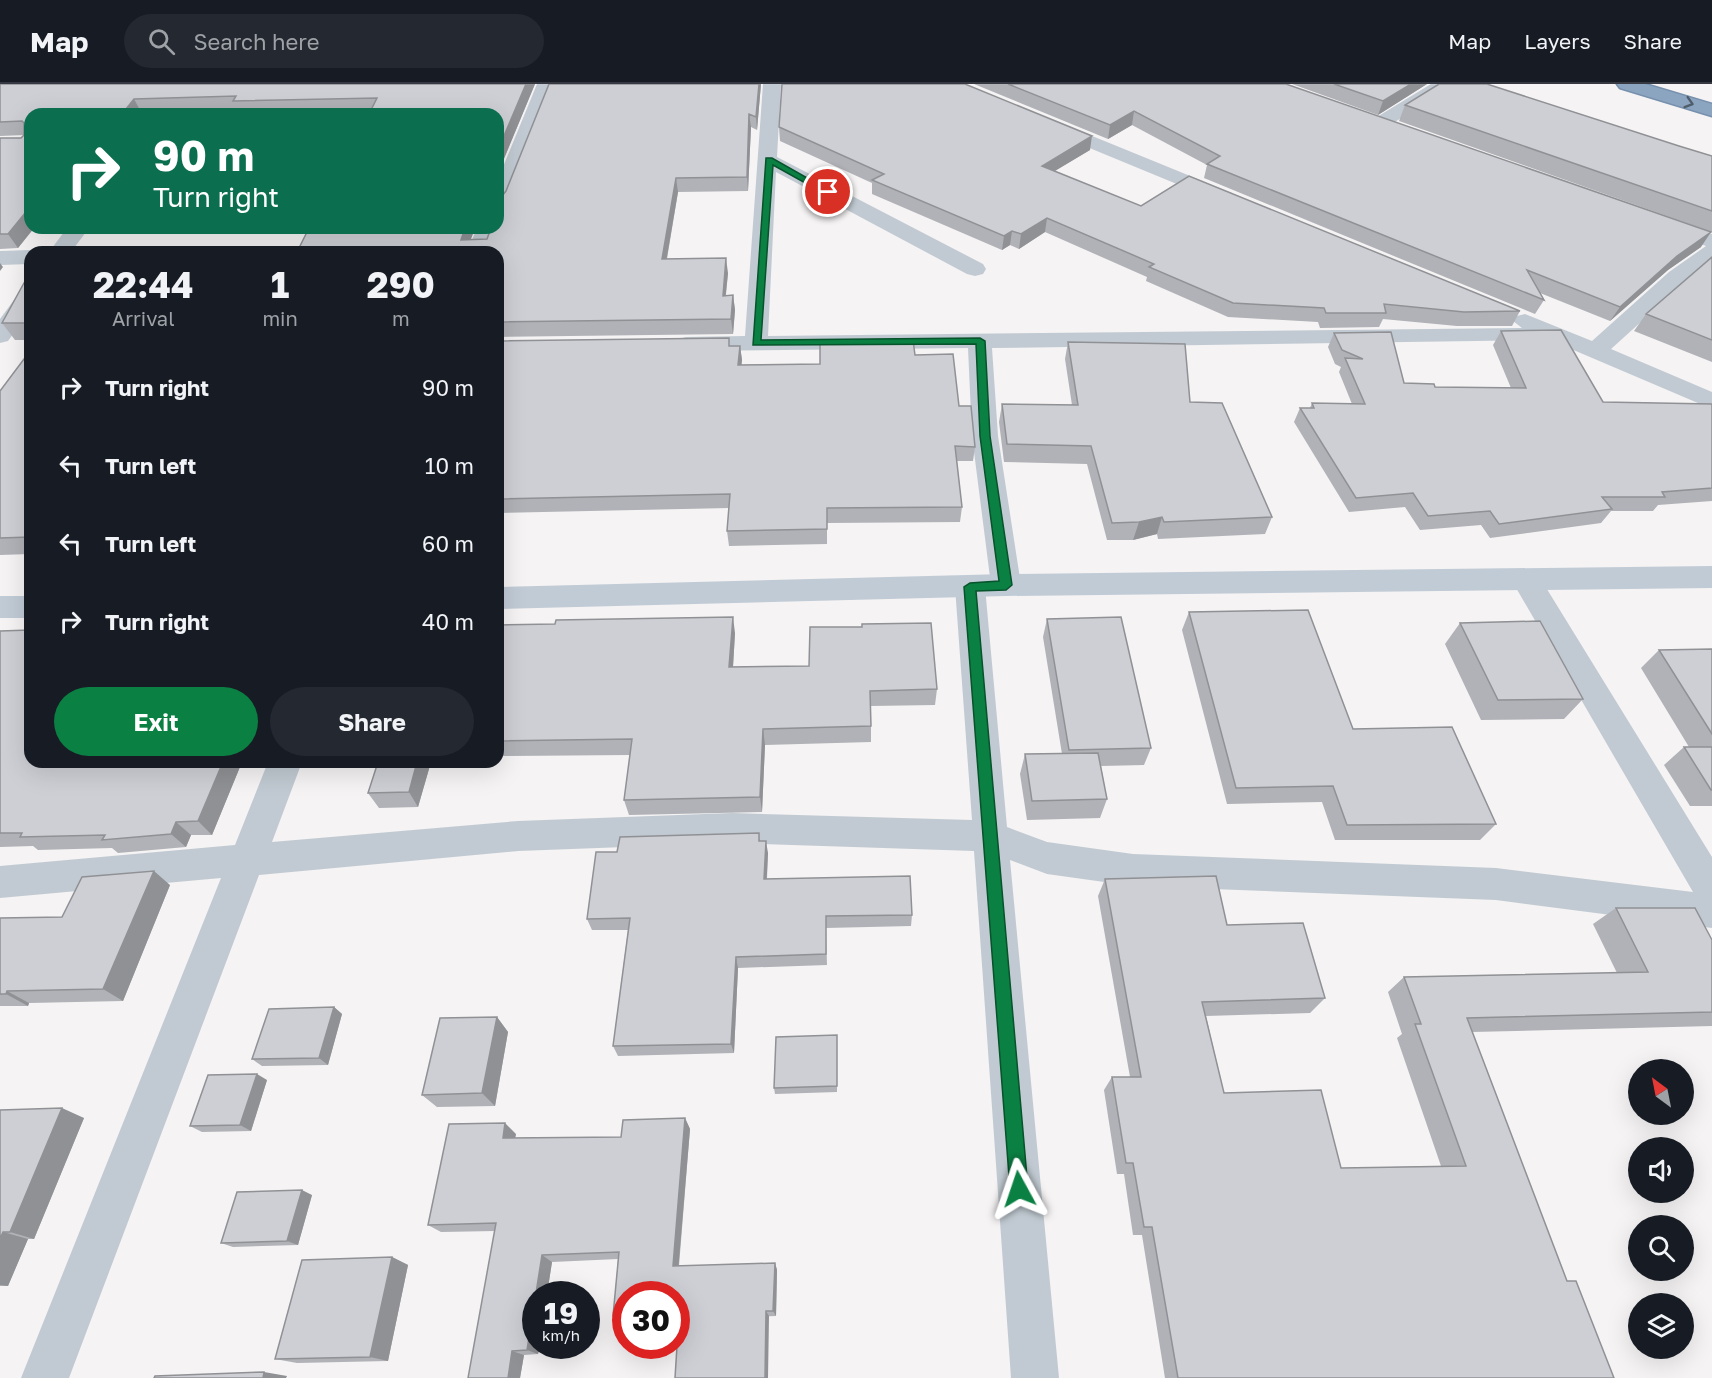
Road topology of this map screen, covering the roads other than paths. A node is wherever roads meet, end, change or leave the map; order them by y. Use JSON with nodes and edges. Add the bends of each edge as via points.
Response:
{"nodes":[{"id":1,"x":546,"y":84,"type":"edge"},
{"id":2,"x":772,"y":84,"type":"edge"},
{"id":3,"x":1443,"y":84,"type":"edge"},
{"id":4,"x":1626,"y":84,"type":"edge"},
{"id":5,"x":1712,"y":110,"type":"edge"},
{"id":6,"x":1030,"y":116,"type":"edge"},
{"id":7,"x":1357,"y":116,"type":"edge"},
{"id":8,"x":1379,"y":124,"type":"junction"},
{"id":9,"x":1401,"y":131,"type":"edge"},
{"id":10,"x":769,"y":160,"type":"junction"},
{"id":11,"x":504,"y":182,"type":"edge"},
{"id":12,"x":1239,"y":203,"type":"edge"},
{"id":13,"x":1646,"y":218,"type":"edge"},
{"id":14,"x":1712,"y":241,"type":"edge"},
{"id":15,"x":1712,"y":251,"type":"edge"},
{"id":16,"x":24,"y":257,"type":"edge"},
{"id":17,"x":0,"y":258,"type":"edge"},
{"id":18,"x":975,"y":269,"type":"dead end"},
{"id":19,"x":24,"y":302,"type":"edge"},
{"id":20,"x":1503,"y":312,"type":"edge"},
{"id":21,"x":1558,"y":335,"type":"junction"},
{"id":22,"x":0,"y":336,"type":"edge"},
{"id":23,"x":980,"y":341,"type":"junction"},
{"id":24,"x":756,"y":343,"type":"junction"},
{"id":25,"x":662,"y":344,"type":"edge"},
{"id":26,"x":1596,"y":350,"type":"junction"},
{"id":27,"x":1712,"y":401,"type":"edge"},
{"id":28,"x":1712,"y":577,"type":"edge"},
{"id":29,"x":1527,"y":581,"type":"junction"},
{"id":30,"x":988,"y":586,"type":"junction"},
{"id":31,"x":504,"y":598,"type":"edge"},
{"id":32,"x":24,"y":606,"type":"edge"},
{"id":33,"x":0,"y":607,"type":"edge"},
{"id":34,"x":283,"y":768,"type":"edge"},
{"id":35,"x":989,"y":836,"type":"junction"},
{"id":36,"x":246,"y":861,"type":"junction"},
{"id":37,"x":0,"y":882,"type":"edge"},
{"id":38,"x":1712,"y":890,"type":"edge"},
{"id":39,"x":1712,"y":911,"type":"edge"},
{"id":40,"x":45,"y":1378,"type":"edge"},
{"id":41,"x":1035,"y":1378,"type":"edge"}],
"edges":[{"from":1,"to":11,"type":"street","via":[[516,138]]},
{"from":2,"to":10,"type":"street"},
{"from":3,"to":8,"type":"street"},
{"from":4,"to":5,"type":"highway","one_way":true},
{"from":6,"to":12,"type":"street"},
{"from":7,"to":8,"type":"street"},
{"from":8,"to":9,"type":"street"},
{"from":10,"to":18,"type":"street"},
{"from":10,"to":24,"type":"street"},
{"from":13,"to":14,"type":"street"},
{"from":15,"to":26,"type":"street"},
{"from":16,"to":17,"type":"street"},
{"from":19,"to":22,"type":"street"},
{"from":20,"to":21,"type":"street"},
{"from":21,"to":23,"type":"street"},
{"from":21,"to":26,"type":"street"},
{"from":23,"to":24,"type":"street"},
{"from":23,"to":30,"type":"street"},
{"from":24,"to":25,"type":"street"},
{"from":26,"to":27,"type":"street"},
{"from":28,"to":29,"type":"main road"},
{"from":29,"to":30,"type":"main road"},
{"from":29,"to":38,"type":"street"},
{"from":30,"to":31,"type":"main road"},
{"from":30,"to":35,"type":"street"},
{"from":32,"to":33,"type":"main road"},
{"from":34,"to":36,"type":"street"},
{"from":35,"to":36,"type":"street","via":[[732,828],[518,836]]},
{"from":35,"to":39,"type":"street","via":[[1047,858],[1133,870],[1496,884]]},
{"from":35,"to":41,"type":"street"},
{"from":36,"to":37,"type":"street"},
{"from":36,"to":40,"type":"street"}]}
